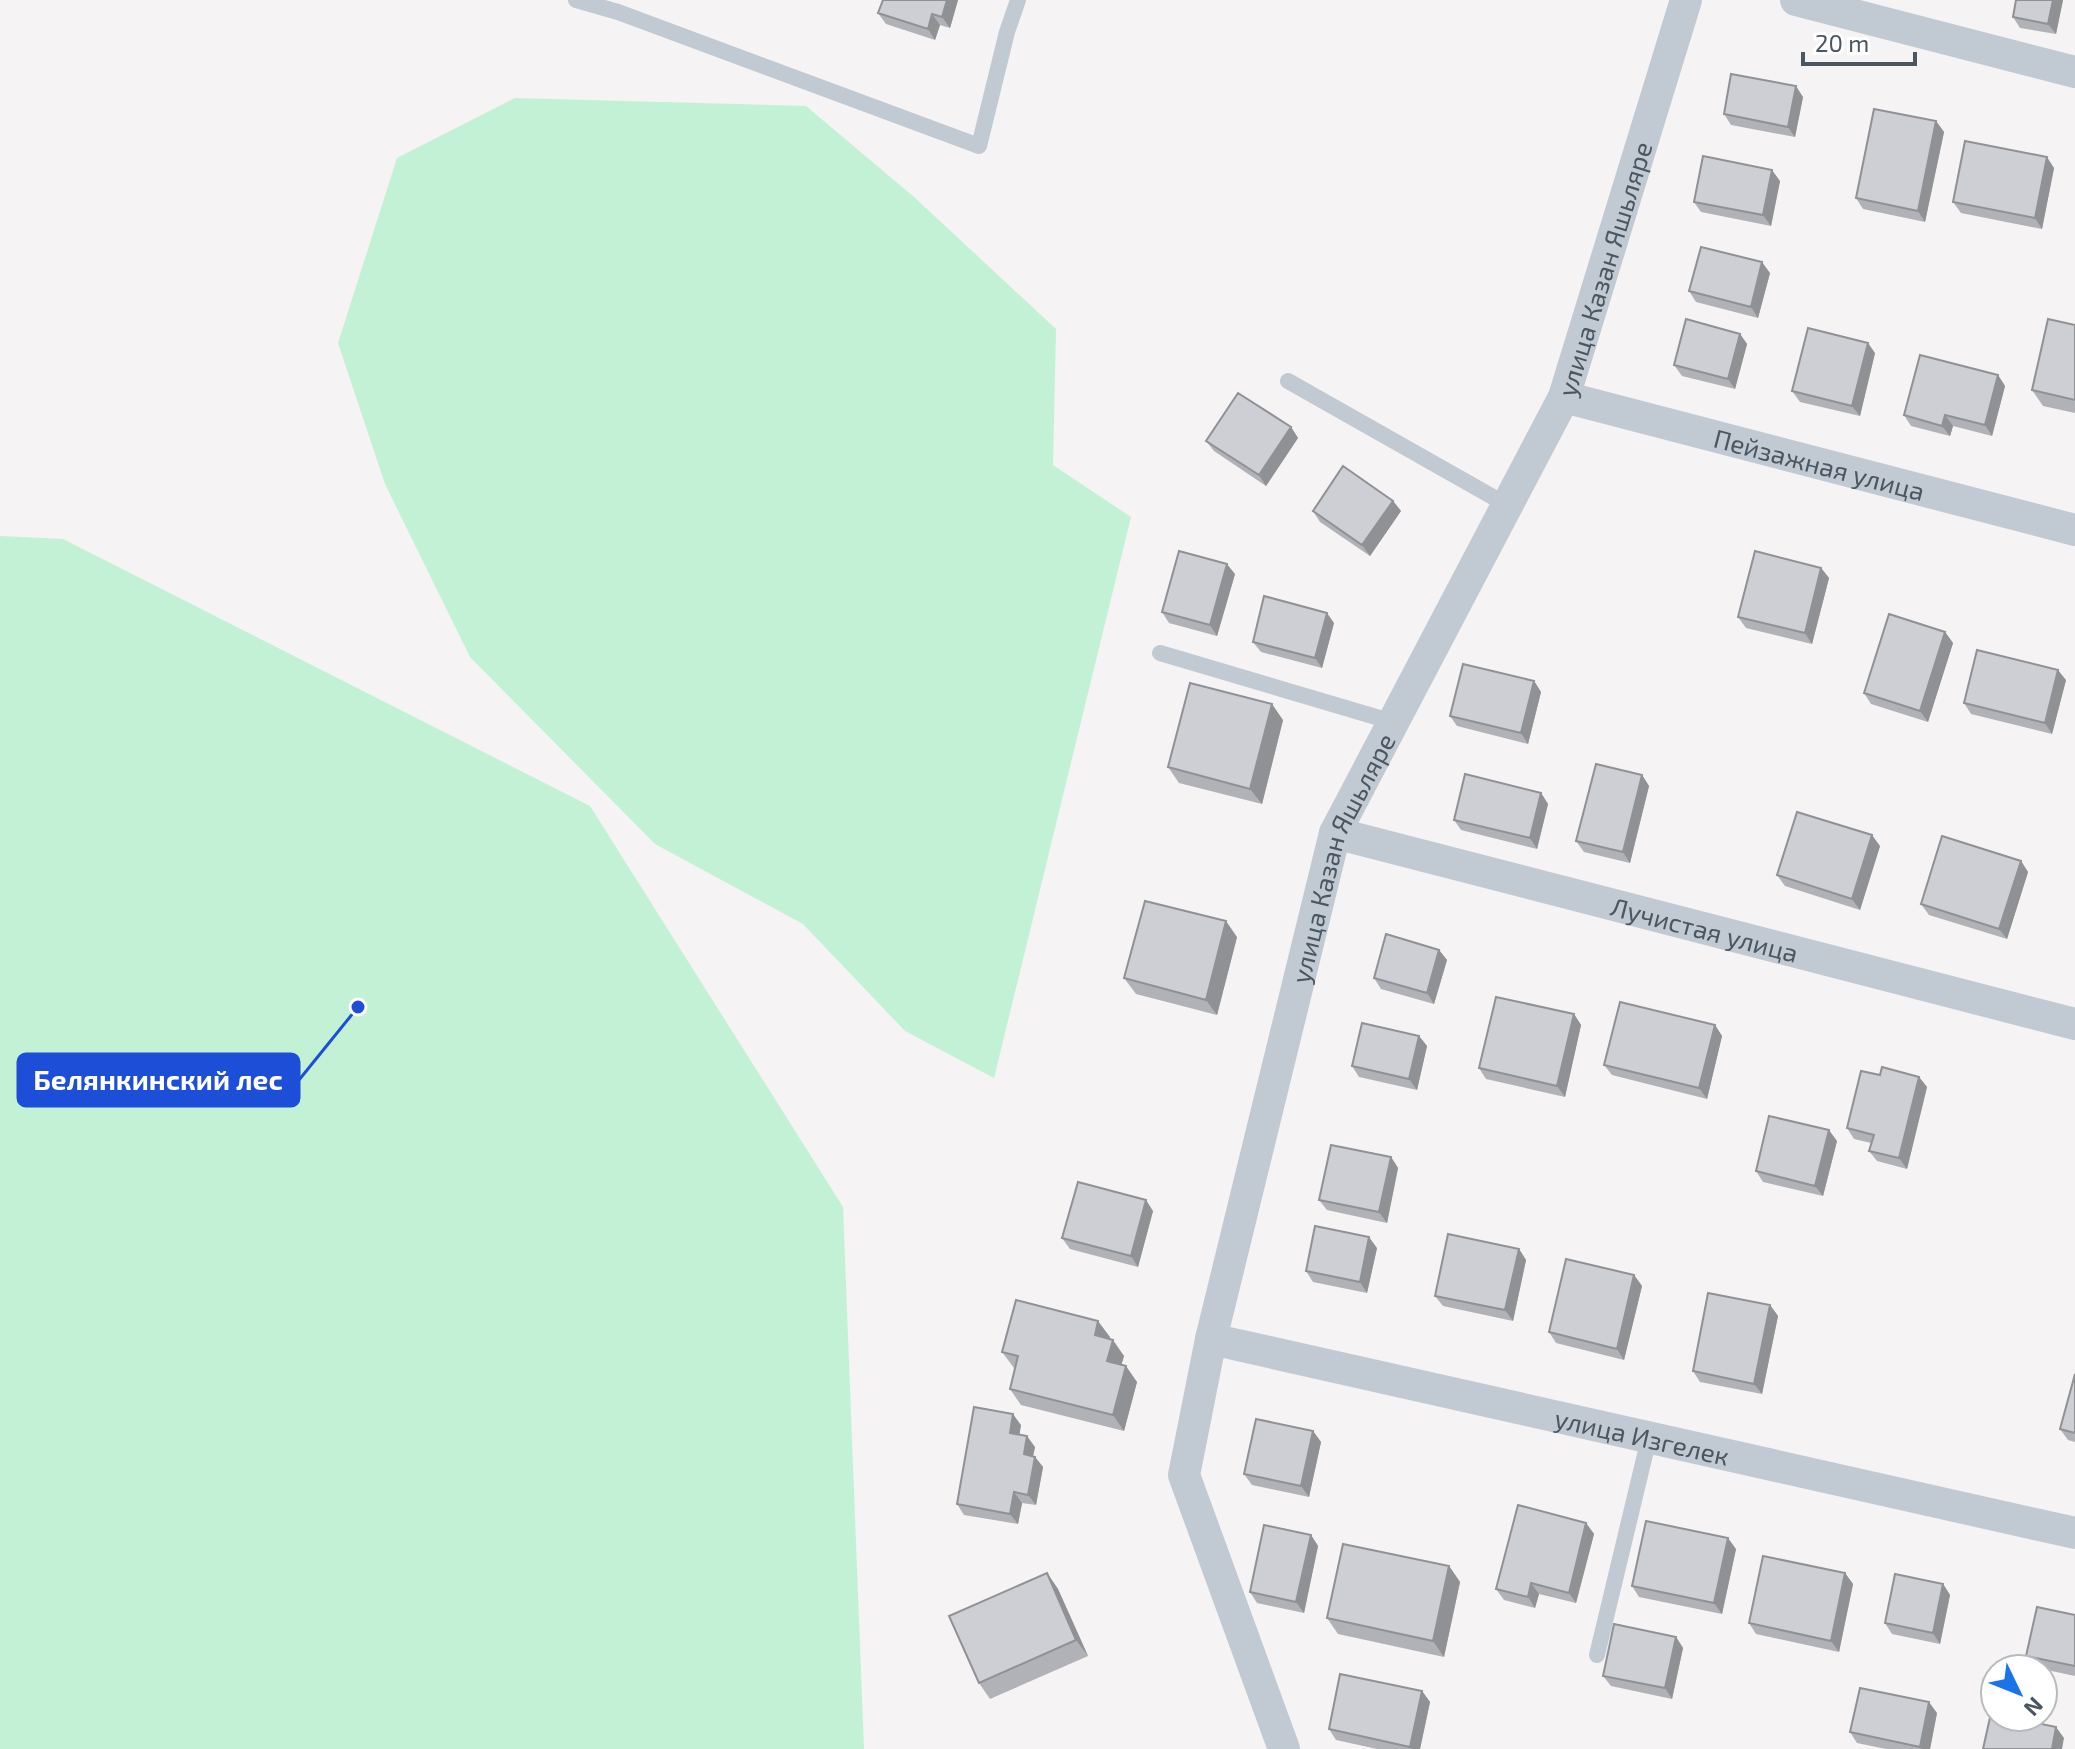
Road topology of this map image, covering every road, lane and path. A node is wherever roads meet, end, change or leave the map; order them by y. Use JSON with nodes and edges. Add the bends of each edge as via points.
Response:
{"nodes":[{"id":1,"x":576,"y":0,"type":"edge"},
{"id":2,"x":1018,"y":0,"type":"edge"},
{"id":3,"x":1686,"y":0,"type":"edge"},
{"id":4,"x":1796,"y":0,"type":"edge"},
{"id":5,"x":2075,"y":72,"type":"edge"},
{"id":6,"x":1288,"y":381,"type":"dead end"},
{"id":7,"x":1564,"y":397,"type":"junction"},
{"id":8,"x":1507,"y":505,"type":"junction"},
{"id":9,"x":2075,"y":530,"type":"edge"},
{"id":10,"x":1160,"y":653,"type":"dead end"},
{"id":11,"x":1393,"y":722,"type":"junction"},
{"id":12,"x":1335,"y":833,"type":"junction"},
{"id":13,"x":2075,"y":1024,"type":"edge"},
{"id":14,"x":1211,"y":1339,"type":"junction"},
{"id":15,"x":1649,"y":1438,"type":"junction"},
{"id":16,"x":2075,"y":1533,"type":"edge"},
{"id":17,"x":1597,"y":1655,"type":"dead end"},
{"id":18,"x":1284,"y":1749,"type":"edge"}],
"edges":[{"from":1,"to":2,"type":"lane","via":[[979,146]]},
{"from":3,"to":7,"type":"street","name":"улица Казан Яшьляре"},
{"from":4,"to":5,"type":"street"},
{"from":6,"to":8,"type":"lane"},
{"from":7,"to":8,"type":"street","name":"улица Казан Яшьляре"},
{"from":7,"to":9,"type":"street","name":"Пейзажная улица"},
{"from":8,"to":11,"type":"street","name":"улица Казан Яшьляре"},
{"from":10,"to":11,"type":"lane"},
{"from":11,"to":12,"type":"street","name":"улица Казан Яшьляре"},
{"from":12,"to":13,"type":"street","name":"Лучистая улица"},
{"from":12,"to":14,"type":"street","name":"улица Казан Яшьляре"},
{"from":14,"to":15,"type":"street","name":"улица Изгелек"},
{"from":14,"to":18,"type":"street","name":"улица Казан Яшьляре","via":[[1184,1475]]},
{"from":15,"to":16,"type":"street","name":"улица Изгелек"},
{"from":15,"to":17,"type":"lane"}]}
